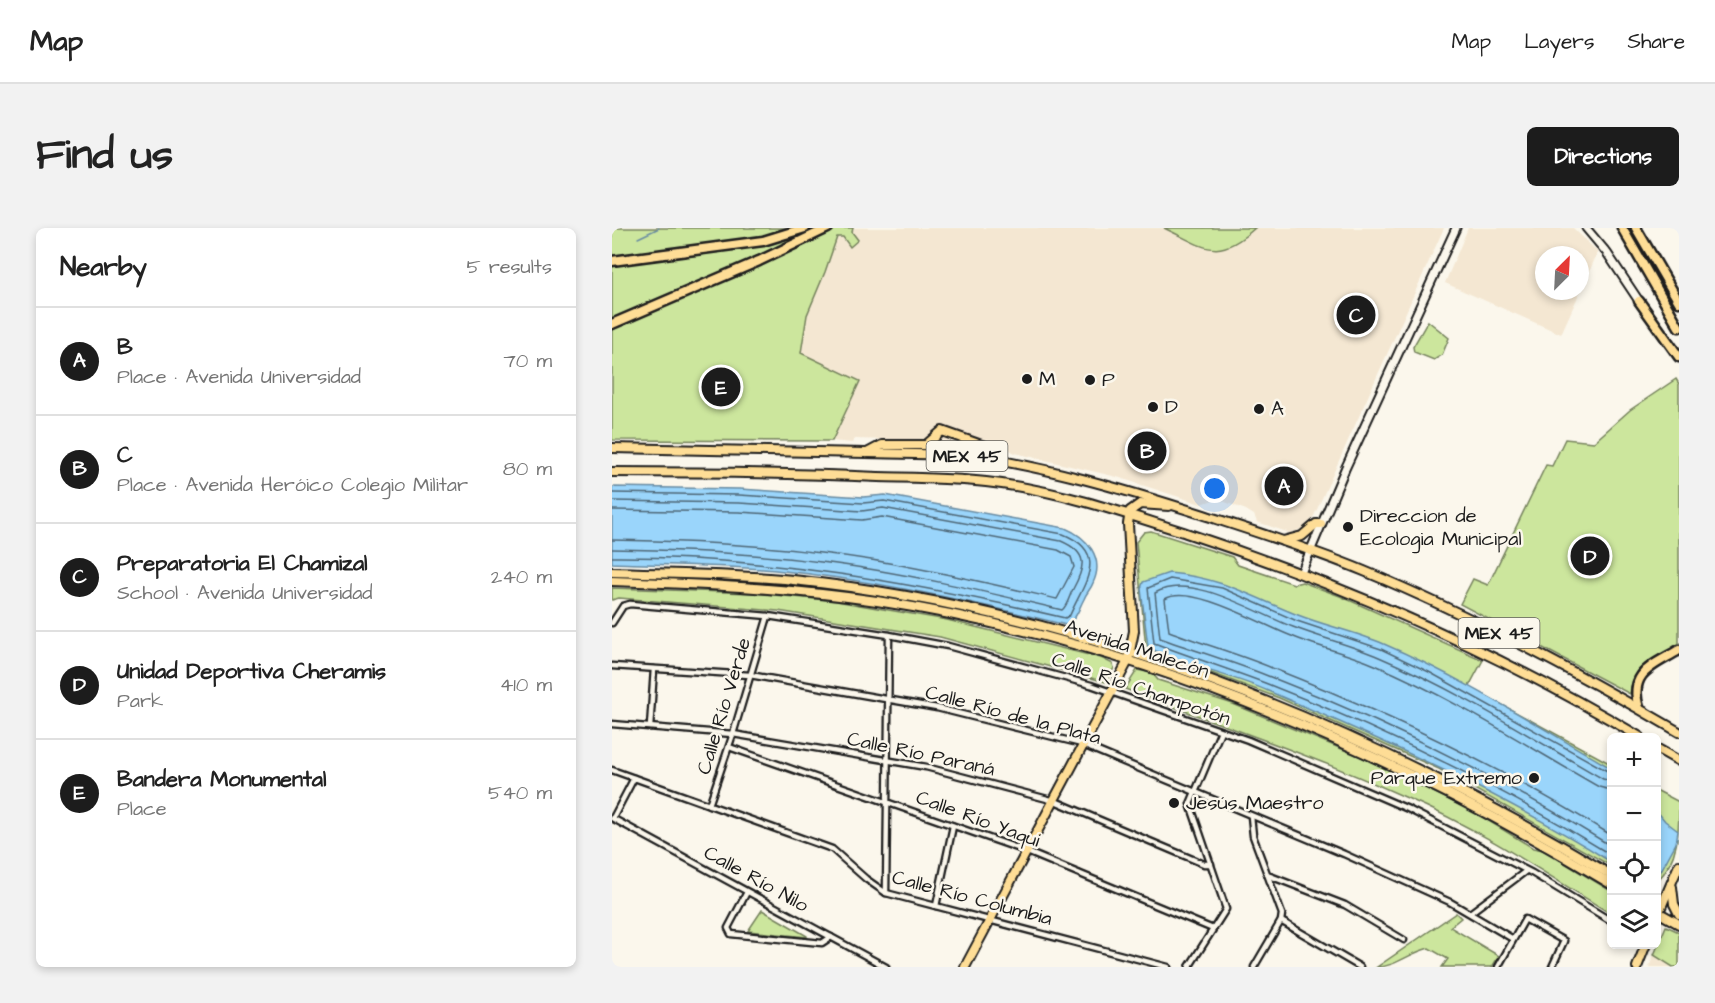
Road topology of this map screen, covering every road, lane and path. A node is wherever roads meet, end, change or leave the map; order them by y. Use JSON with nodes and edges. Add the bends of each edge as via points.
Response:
{"nodes":[{"id":1,"x":806,"y":228,"type":"edge"},
{"id":2,"x":828,"y":228,"type":"edge"},
{"id":3,"x":1456,"y":228,"type":"edge"},
{"id":4,"x":1586,"y":228,"type":"edge"},
{"id":5,"x":1622,"y":228,"type":"edge"},
{"id":6,"x":1636,"y":228,"type":"edge"},
{"id":7,"x":612,"y":261,"type":"edge"},
{"id":8,"x":1639,"y":301,"type":"joint"},
{"id":9,"x":1679,"y":302,"type":"edge"},
{"id":10,"x":612,"y":324,"type":"edge"},
{"id":11,"x":1679,"y":327,"type":"edge"},
{"id":12,"x":1679,"y":357,"type":"edge"},
{"id":13,"x":612,"y":448,"type":"edge"},
{"id":14,"x":867,"y":453,"type":"junction"},
{"id":15,"x":1002,"y":460,"type":"junction"},
{"id":16,"x":612,"y":472,"type":"edge"},
{"id":17,"x":1173,"y":505,"type":"junction"},
{"id":18,"x":1129,"y":515,"type":"junction"},
{"id":19,"x":1321,"y":524,"type":"junction"},
{"id":20,"x":1283,"y":541,"type":"junction"},
{"id":21,"x":1310,"y":550,"type":"junction"},
{"id":22,"x":612,"y":572,"type":"edge"},
{"id":23,"x":1302,"y":573,"type":"junction"},
{"id":24,"x":612,"y":581,"type":"edge"},
{"id":25,"x":768,"y":616,"type":"junction"},
{"id":26,"x":612,"y":623,"type":"edge"},
{"id":27,"x":889,"y":635,"type":"junction"},
{"id":28,"x":1679,"y":650,"type":"edge"},
{"id":29,"x":1131,"y":652,"type":"junction"},
{"id":30,"x":1128,"y":661,"type":"junction"},
{"id":31,"x":612,"y":666,"type":"edge"},
{"id":32,"x":654,"y":669,"type":"junction"},
{"id":33,"x":750,"y":675,"type":"junction"},
{"id":34,"x":1113,"y":693,"type":"junction"},
{"id":35,"x":888,"y":699,"type":"junction"},
{"id":36,"x":1639,"y":708,"type":"junction"},
{"id":37,"x":612,"y":724,"type":"edge"},
{"id":38,"x":650,"y":727,"type":"junction"},
{"id":39,"x":1679,"y":732,"type":"edge"},
{"id":40,"x":1220,"y":733,"type":"junction"},
{"id":41,"x":1631,"y":733,"type":"edge"},
{"id":42,"x":733,"y":734,"type":"junction"},
{"id":43,"x":1084,"y":746,"type":"junction"},
{"id":44,"x":729,"y":747,"type":"junction"},
{"id":45,"x":1661,"y":751,"type":"edge"},
{"id":46,"x":888,"y":759,"type":"junction"},
{"id":47,"x":1679,"y":761,"type":"edge"},
{"id":48,"x":612,"y":770,"type":"edge"},
{"id":49,"x":634,"y":778,"type":"junction"},
{"id":50,"x":1195,"y":794,"type":"junction"},
{"id":51,"x":1054,"y":801,"type":"junction"},
{"id":52,"x":888,"y":803,"type":"junction"},
{"id":53,"x":709,"y":805,"type":"junction"},
{"id":54,"x":1251,"y":816,"type":"junction"},
{"id":55,"x":613,"y":818,"type":"edge"},
{"id":56,"x":953,"y":826,"type":"junction"},
{"id":57,"x":1028,"y":852,"type":"junction"},
{"id":58,"x":1211,"y":864,"type":"junction"},
{"id":59,"x":1679,"y":865,"type":"edge"},
{"id":60,"x":1526,"y":871,"type":"junction"},
{"id":61,"x":1607,"y":873,"type":"edge"},
{"id":62,"x":1270,"y":876,"type":"junction"},
{"id":63,"x":1607,"y":882,"type":"edge"},
{"id":64,"x":1672,"y":882,"type":"junction"},
{"id":65,"x":747,"y":891,"type":"junction"},
{"id":66,"x":886,"y":892,"type":"junction"},
{"id":67,"x":1661,"y":904,"type":"edge"},
{"id":68,"x":936,"y":906,"type":"junction"},
{"id":69,"x":1661,"y":911,"type":"edge"},
{"id":70,"x":1661,"y":912,"type":"edge"},
{"id":71,"x":1470,"y":913,"type":"junction"},
{"id":72,"x":1679,"y":914,"type":"edge"},
{"id":73,"x":1607,"y":919,"type":"edge"},
{"id":74,"x":991,"y":920,"type":"junction"},
{"id":75,"x":1281,"y":921,"type":"junction"},
{"id":76,"x":1679,"y":924,"type":"edge"},
{"id":77,"x":1213,"y":929,"type":"junction"},
{"id":78,"x":831,"y":937,"type":"junction"},
{"id":79,"x":1514,"y":939,"type":"junction"},
{"id":80,"x":1404,"y":940,"type":"dead end"},
{"id":81,"x":1644,"y":949,"type":"edge"},
{"id":82,"x":1152,"y":965,"type":"edge"},
{"id":83,"x":1256,"y":966,"type":"edge"},
{"id":84,"x":886,"y":967,"type":"edge"},
{"id":85,"x":965,"y":967,"type":"edge"},
{"id":86,"x":1168,"y":967,"type":"edge"},
{"id":87,"x":1189,"y":967,"type":"edge"},
{"id":88,"x":1360,"y":967,"type":"edge"},
{"id":89,"x":1498,"y":967,"type":"edge"},
{"id":90,"x":1552,"y":967,"type":"edge"},
{"id":91,"x":1637,"y":967,"type":"edge"}],
"edges":[{"from":1,"to":7,"type":"highway","via":[[763,241]]},
{"from":2,"to":10,"type":"highway"},
{"from":3,"to":19,"type":"main road"},
{"from":4,"to":8,"type":"main road"},
{"from":5,"to":11,"type":"highway"},
{"from":6,"to":9,"type":"highway"},
{"from":8,"to":12,"type":"highway"},
{"from":13,"to":14,"type":"main road","number":"MEX 45"},
{"from":14,"to":15,"type":"main road","number":"MEX 45","via":[[964,455]]},
{"from":14,"to":15,"type":"main road","via":[[882,445],[930,444],[942,431],[987,447]]},
{"from":15,"to":17,"type":"main road","number":"MEX 45"},
{"from":16,"to":18,"type":"main road","number":"MEX 45","via":[[789,473],[987,482]]},
{"from":17,"to":18,"type":"main road","via":[[1140,504]]},
{"from":17,"to":20,"type":"main road","number":"MEX 45"},
{"from":18,"to":23,"type":"main road","number":"MEX 45"},
{"from":18,"to":29,"type":"main road","via":[[1134,631]]},
{"from":19,"to":20,"type":"main road","via":[[1302,536]]},
{"from":19,"to":21,"type":"main road"},
{"from":20,"to":21,"type":"main road","number":"MEX 45"},
{"from":21,"to":23,"type":"main road"},
{"from":21,"to":36,"type":"main road","number":"MEX 45","via":[[1475,621]]},
{"from":22,"to":29,"type":"main road","name":"Avenida Malecón","via":[[768,578],[843,587],[991,614]]},
{"from":23,"to":41,"type":"main road","number":"MEX 45","via":[[1473,646]]},
{"from":24,"to":30,"type":"main road","name":"Avenida Malecón","via":[[763,587],[880,602],[998,625]]},
{"from":25,"to":26,"type":"street","name":"Calle Río Champotón","via":[[623,606]]},
{"from":25,"to":27,"type":"street","name":"Calle Río Champotón"},
{"from":25,"to":33,"type":"street","name":"Calle Río Verde"},
{"from":27,"to":34,"type":"street","name":"Calle Río Champotón","via":[[948,646]]},
{"from":27,"to":35,"type":"street"},
{"from":28,"to":36,"type":"highway","via":[[1638,679],[1635,696]]},
{"from":29,"to":30,"type":"main road"},
{"from":29,"to":61,"type":"main road","name":"Avenida Malecón","via":[[1267,701],[1402,760],[1494,807]]},
{"from":30,"to":34,"type":"main road"},
{"from":30,"to":63,"type":"main road","name":"Avenida Malecón","via":[[1252,705],[1374,757],[1479,808]]},
{"from":31,"to":32,"type":"street","name":"Calle Río de la Plata"},
{"from":32,"to":33,"type":"street","name":"Calle Río de la Plata"},
{"from":32,"to":38,"type":"street"},
{"from":33,"to":35,"type":"street","name":"Calle Río de la Plata"},
{"from":33,"to":42,"type":"street","name":"Calle Río Verde"},
{"from":34,"to":40,"type":"street","name":"Calle Río Champotón"},
{"from":34,"to":43,"type":"main road"},
{"from":35,"to":43,"type":"street","name":"Calle Río de la Plata"},
{"from":35,"to":46,"type":"street"},
{"from":36,"to":39,"type":"main road","number":"MEX 45"},
{"from":37,"to":38,"type":"street","name":"Calle Río Paraná"},
{"from":38,"to":42,"type":"street","name":"Calle Río Paraná"},
{"from":40,"to":50,"type":"street"},
{"from":40,"to":60,"type":"street","name":"Calle Río Champotón","via":[[1248,740],[1408,809]]},
{"from":42,"to":44,"type":"street","name":"Calle Río Verde"},
{"from":42,"to":46,"type":"street","name":"Calle Río Paraná"},
{"from":43,"to":50,"type":"street","name":"Calle Río de la Plata"},
{"from":43,"to":51,"type":"main road"},
{"from":44,"to":52,"type":"street","name":"Calle Río Yaqui"},
{"from":44,"to":53,"type":"street","name":"Calle Río Verde"},
{"from":45,"to":47,"type":"main road"},
{"from":46,"to":51,"type":"street","name":"Calle Río Paraná"},
{"from":46,"to":52,"type":"street"},
{"from":48,"to":49,"type":"street","name":"Calle Río Columbia"},
{"from":49,"to":53,"type":"street","name":"Calle Río Columbia"},
{"from":49,"to":55,"type":"street"},
{"from":50,"to":54,"type":"street","name":"Calle Río de la Plata"},
{"from":50,"to":58,"type":"street","via":[[1190,804]]},
{"from":51,"to":57,"type":"main road"},
{"from":51,"to":58,"type":"street","name":"Calle Río Paraná"},
{"from":52,"to":56,"type":"street","name":"Calle Río Yaqui"},
{"from":52,"to":66,"type":"street"},
{"from":53,"to":66,"type":"street","name":"Calle Río Columbia","via":[[832,849]]},
{"from":54,"to":62,"type":"street","via":[[1253,836]]},
{"from":54,"to":71,"type":"street","name":"Calle Río de la Plata"},
{"from":55,"to":65,"type":"street","name":"Calle Río Nilo"},
{"from":56,"to":57,"type":"street","name":"Calle Río Yaqui"},
{"from":56,"to":68,"type":"street"},
{"from":57,"to":74,"type":"main road"},
{"from":57,"to":77,"type":"street","name":"Calle Río Yaqui"},
{"from":58,"to":77,"type":"street","via":[[1226,909]]},
{"from":59,"to":64,"type":"main road"},
{"from":60,"to":71,"type":"street"},
{"from":60,"to":73,"type":"street","name":"Calle Río Champotón"},
{"from":62,"to":75,"type":"street","via":[[1281,908]]},
{"from":62,"to":80,"type":"street","via":[[1345,905]]},
{"from":64,"to":67,"type":"main road"},
{"from":64,"to":72,"type":"main road"},
{"from":65,"to":78,"type":"street","name":"Calle Río Nilo"},
{"from":65,"to":78,"type":"street","via":[[728,928],[731,934],[822,943]]},
{"from":66,"to":68,"type":"street","name":"Calle Río Columbia"},
{"from":68,"to":74,"type":"street","name":"Calle Río Columbia"},
{"from":69,"to":72,"type":"main road"},
{"from":70,"to":76,"type":"main road"},
{"from":71,"to":79,"type":"street","name":"Calle Río de la Plata"},
{"from":74,"to":82,"type":"street","name":"Calle Río Columbia"},
{"from":74,"to":85,"type":"main road"},
{"from":75,"to":83,"type":"street"},
{"from":75,"to":88,"type":"street"},
{"from":77,"to":87,"type":"street"},
{"from":78,"to":84,"type":"street","name":"Calle Río Nilo"},
{"from":79,"to":89,"type":"street"},
{"from":79,"to":90,"type":"street","via":[[1525,919],[1564,941]]},
{"from":81,"to":91,"type":"main road"},
{"from":82,"to":86,"type":"street","name":"Calle Río Columbia"}]}
